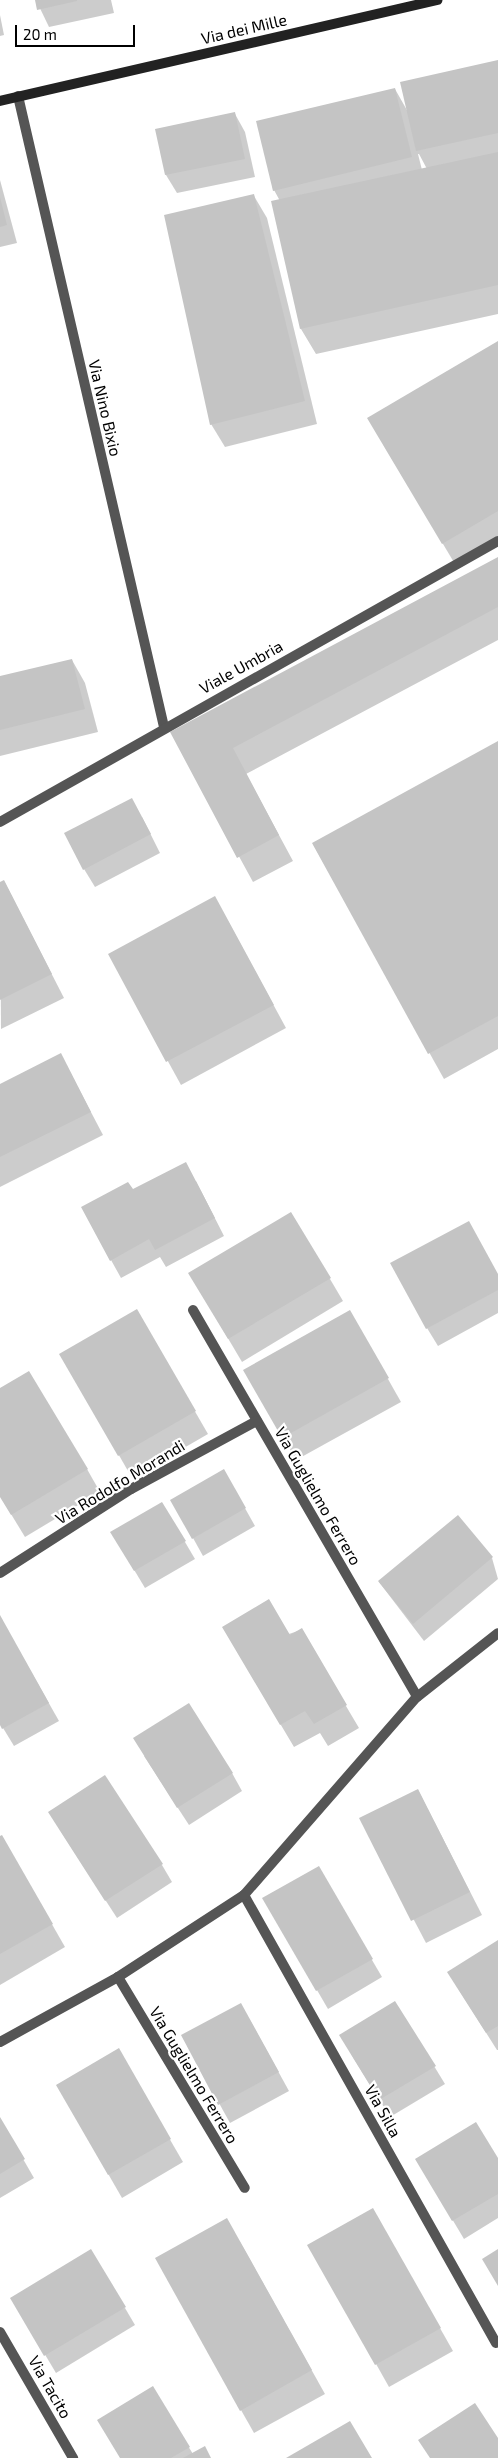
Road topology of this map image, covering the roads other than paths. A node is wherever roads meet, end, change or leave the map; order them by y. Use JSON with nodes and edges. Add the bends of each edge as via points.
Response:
{"nodes":[{"id":1,"x":437,"y":0,"type":"edge"},
{"id":2,"x":18,"y":96,"type":"junction"},
{"id":3,"x":0,"y":101,"type":"edge"},
{"id":4,"x":498,"y":541,"type":"edge"},
{"id":5,"x":164,"y":727,"type":"junction"},
{"id":6,"x":0,"y":822,"type":"edge"},
{"id":7,"x":193,"y":1310,"type":"dead end"},
{"id":8,"x":257,"y":1421,"type":"junction"},
{"id":9,"x":0,"y":1573,"type":"edge"},
{"id":10,"x":498,"y":1634,"type":"edge"},
{"id":11,"x":417,"y":1697,"type":"junction"},
{"id":12,"x":244,"y":1895,"type":"junction"},
{"id":13,"x":118,"y":1977,"type":"junction"},
{"id":14,"x":0,"y":2042,"type":"edge"},
{"id":15,"x":245,"y":2188,"type":"dead end"},
{"id":16,"x":0,"y":2332,"type":"edge"},
{"id":17,"x":496,"y":2343,"type":"dead end"},
{"id":18,"x":73,"y":2458,"type":"edge"}],
"edges":[{"from":1,"to":2,"type":"main road","name":"Via dei Mille"},
{"from":2,"to":3,"type":"main road","name":"Via dei Mille"},
{"from":2,"to":5,"type":"street","name":"Via Nino Bixio"},
{"from":4,"to":5,"type":"street","name":"Viale Umbria"},
{"from":5,"to":6,"type":"street","name":"Viale Umbria"},
{"from":7,"to":8,"type":"street","name":"Via Guglielmo Ferrero"},
{"from":8,"to":9,"type":"street","name":"Via Rodolfo Morandi","via":[[131,1489]]},
{"from":8,"to":11,"type":"street","name":"Via Guglielmo Ferrero"},
{"from":10,"to":11,"type":"street"},
{"from":11,"to":12,"type":"street"},
{"from":12,"to":13,"type":"street"},
{"from":12,"to":17,"type":"street","name":"Via Silla"},
{"from":13,"to":14,"type":"street"},
{"from":13,"to":15,"type":"street","name":"Via Guglielmo Ferrero"},
{"from":16,"to":18,"type":"street","name":"Via Tacito"}]}
